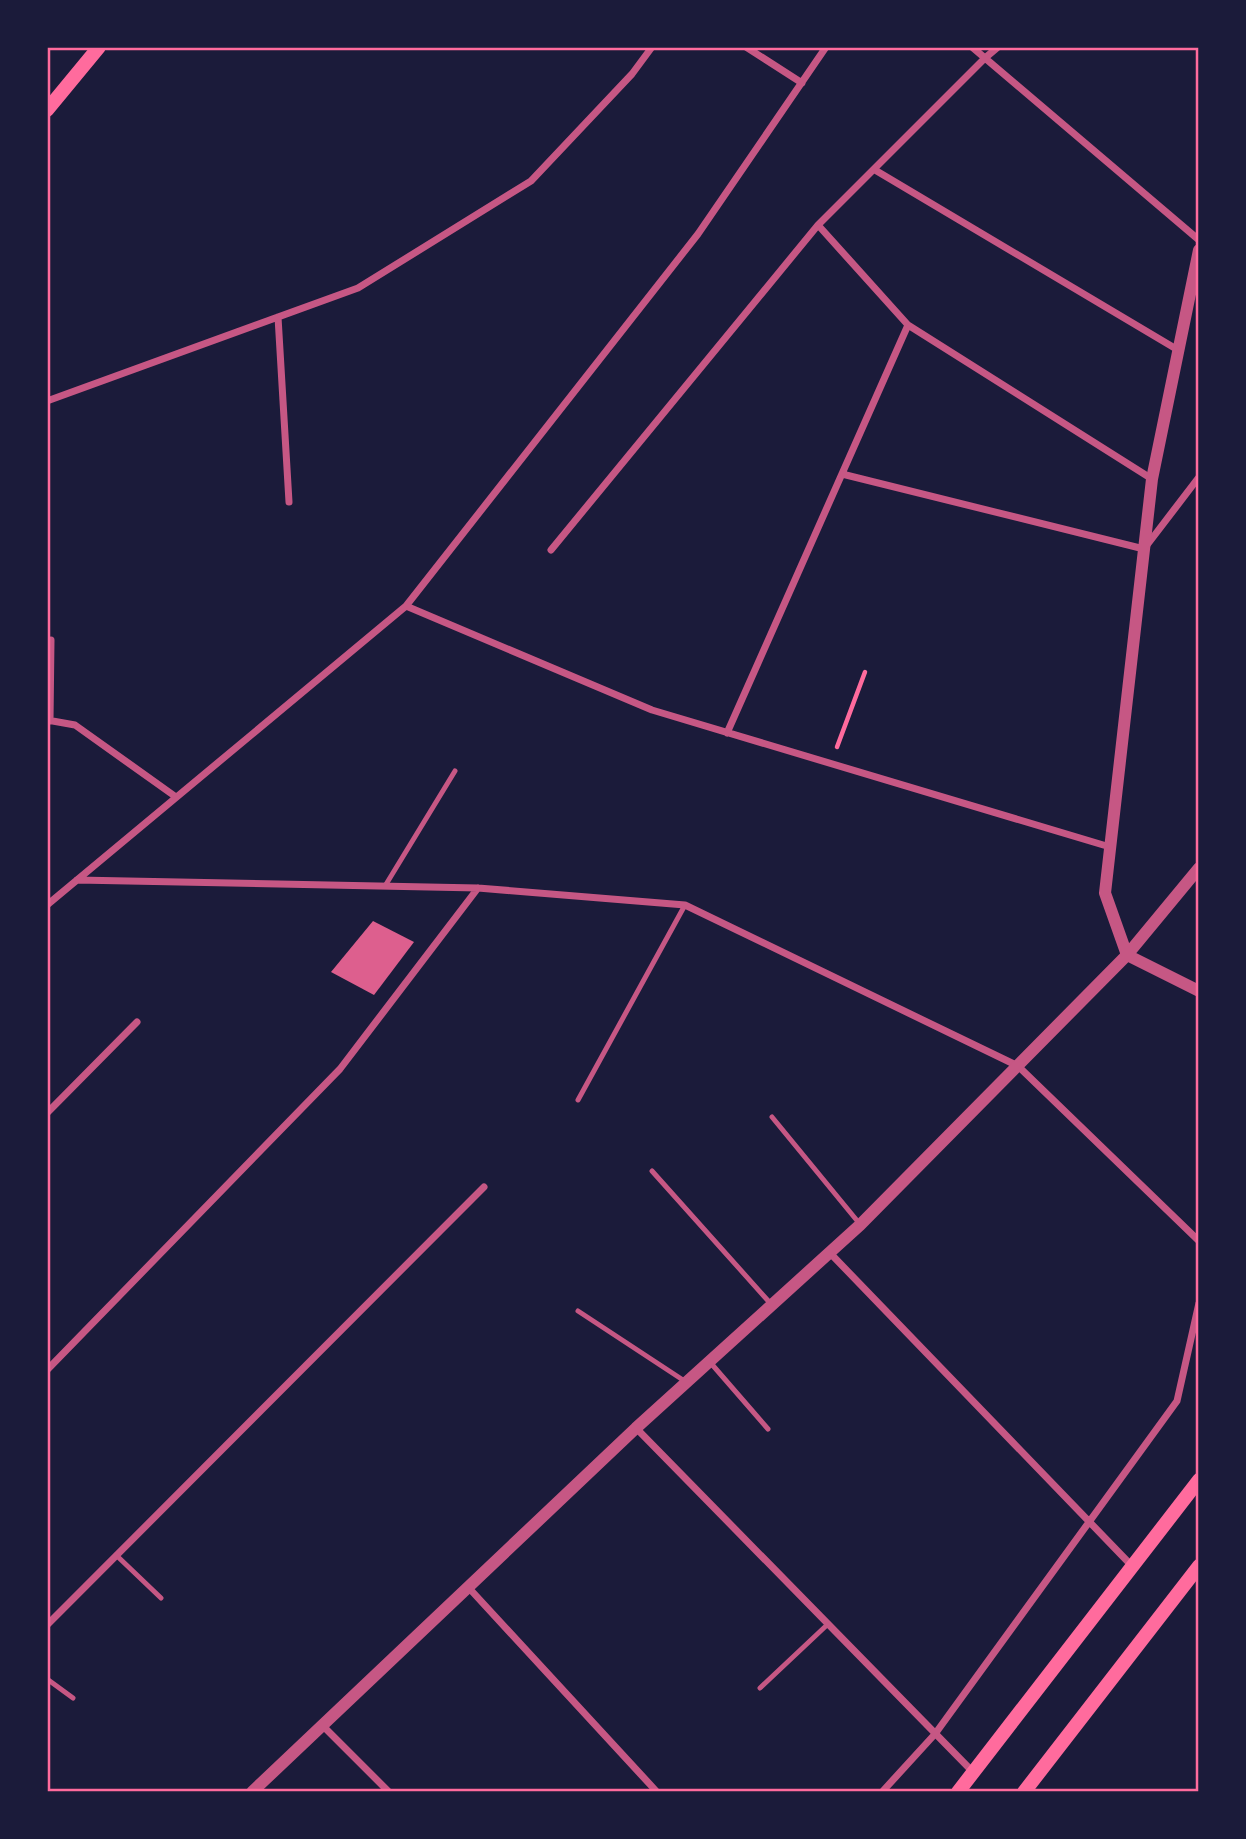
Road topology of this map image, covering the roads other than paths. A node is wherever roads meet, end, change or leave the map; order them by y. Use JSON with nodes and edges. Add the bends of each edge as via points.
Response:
{"nodes":[{"id":1,"x":99,"y":47,"type":"edge"},
{"id":2,"x":652,"y":47,"type":"edge"},
{"id":3,"x":746,"y":47,"type":"edge"},
{"id":4,"x":826,"y":47,"type":"edge"},
{"id":5,"x":972,"y":47,"type":"edge"},
{"id":6,"x":998,"y":47,"type":"edge"},
{"id":7,"x":985,"y":58,"type":"junction"},
{"id":8,"x":802,"y":83,"type":"junction"},
{"id":9,"x":47,"y":110,"type":"edge"},
{"id":10,"x":875,"y":170,"type":"junction"},
{"id":11,"x":818,"y":225,"type":"junction"},
{"id":12,"x":1199,"y":240,"type":"edge"},
{"id":13,"x":1199,"y":250,"type":"edge"},
{"id":14,"x":278,"y":317,"type":"junction"},
{"id":15,"x":908,"y":325,"type":"junction"},
{"id":16,"x":1178,"y":349,"type":"junction"},
{"id":17,"x":47,"y":401,"type":"edge"},
{"id":18,"x":842,"y":474,"type":"junction"},
{"id":19,"x":1199,"y":477,"type":"edge"},
{"id":20,"x":1152,"y":479,"type":"junction"},
{"id":21,"x":289,"y":502,"type":"dead end"},
{"id":22,"x":1144,"y":549,"type":"junction"},
{"id":23,"x":551,"y":550,"type":"dead end"},
{"id":24,"x":406,"y":606,"type":"junction"},
{"id":25,"x":51,"y":640,"type":"dead end"},
{"id":26,"x":49,"y":721,"type":"edge"},
{"id":27,"x":727,"y":733,"type":"junction"},
{"id":28,"x":455,"y":771,"type":"dead end"},
{"id":29,"x":176,"y":797,"type":"junction"},
{"id":30,"x":1110,"y":847,"type":"junction"},
{"id":31,"x":1199,"y":867,"type":"edge"},
{"id":32,"x":77,"y":880,"type":"junction"},
{"id":33,"x":385,"y":886,"type":"junction"},
{"id":34,"x":478,"y":888,"type":"junction"},
{"id":35,"x":47,"y":905,"type":"edge"},
{"id":36,"x":685,"y":905,"type":"junction"},
{"id":37,"x":1127,"y":955,"type":"junction"},
{"id":38,"x":1199,"y":991,"type":"edge"},
{"id":39,"x":137,"y":1022,"type":"dead end"},
{"id":40,"x":1018,"y":1066,"type":"junction"},
{"id":41,"x":578,"y":1100,"type":"dead end"},
{"id":42,"x":47,"y":1114,"type":"edge"},
{"id":43,"x":772,"y":1117,"type":"dead end"},
{"id":44,"x":652,"y":1171,"type":"dead end"},
{"id":45,"x":484,"y":1187,"type":"dead end"},
{"id":46,"x":860,"y":1225,"type":"junction"},
{"id":47,"x":1199,"y":1241,"type":"edge"},
{"id":48,"x":830,"y":1253,"type":"junction"},
{"id":49,"x":1199,"y":1303,"type":"edge"},
{"id":50,"x":772,"y":1305,"type":"junction"},
{"id":51,"x":578,"y":1311,"type":"dead end"},
{"id":52,"x":709,"y":1361,"type":"junction"},
{"id":53,"x":47,"y":1370,"type":"edge"},
{"id":54,"x":686,"y":1382,"type":"junction"},
{"id":55,"x":636,"y":1428,"type":"junction"},
{"id":56,"x":768,"y":1429,"type":"dead end"},
{"id":57,"x":1199,"y":1479,"type":"edge"},
{"id":58,"x":1088,"y":1522,"type":"junction"},
{"id":59,"x":116,"y":1555,"type":"junction"},
{"id":60,"x":1132,"y":1566,"type":"junction"},
{"id":61,"x":1199,"y":1566,"type":"edge"},
{"id":62,"x":468,"y":1587,"type":"junction"},
{"id":63,"x":161,"y":1598,"type":"dead end"},
{"id":64,"x":828,"y":1624,"type":"junction"},
{"id":65,"x":47,"y":1625,"type":"edge"},
{"id":66,"x":47,"y":1679,"type":"edge"},
{"id":67,"x":760,"y":1688,"type":"dead end"},
{"id":68,"x":73,"y":1698,"type":"dead end"},
{"id":69,"x":322,"y":1725,"type":"junction"},
{"id":70,"x":935,"y":1734,"type":"junction"},
{"id":71,"x":973,"y":1772,"type":"junction"},
{"id":72,"x":252,"y":1792,"type":"edge"},
{"id":73,"x":389,"y":1792,"type":"edge"},
{"id":74,"x":657,"y":1792,"type":"edge"},
{"id":75,"x":883,"y":1792,"type":"edge"},
{"id":76,"x":958,"y":1792,"type":"edge"},
{"id":77,"x":1024,"y":1792,"type":"edge"}],
"edges":[{"from":1,"to":9,"type":"main road"},
{"from":2,"to":14,"type":"street","via":[[531,181],[358,288]]},
{"from":3,"to":8,"type":"street"},
{"from":4,"to":8,"type":"street"},
{"from":5,"to":7,"type":"street"},
{"from":6,"to":7,"type":"street"},
{"from":7,"to":10,"type":"street"},
{"from":7,"to":12,"type":"street"},
{"from":8,"to":24,"type":"street","via":[[698,234]]},
{"from":10,"to":11,"type":"street"},
{"from":10,"to":16,"type":"street"},
{"from":11,"to":15,"type":"street"},
{"from":11,"to":23,"type":"street"},
{"from":13,"to":16,"type":"street"},
{"from":14,"to":17,"type":"street"},
{"from":14,"to":21,"type":"street"},
{"from":15,"to":18,"type":"street"},
{"from":15,"to":20,"type":"street"},
{"from":16,"to":20,"type":"street"},
{"from":18,"to":22,"type":"street"},
{"from":18,"to":27,"type":"street"},
{"from":19,"to":22,"type":"street"},
{"from":20,"to":22,"type":"street"},
{"from":22,"to":30,"type":"street"},
{"from":24,"to":27,"type":"street","via":[[652,710]]},
{"from":24,"to":29,"type":"street"},
{"from":25,"to":26,"type":"street"},
{"from":26,"to":29,"type":"street","via":[[75,725]]},
{"from":27,"to":30,"type":"street"},
{"from":28,"to":33,"type":"lane"},
{"from":29,"to":32,"type":"street"},
{"from":30,"to":37,"type":"street","via":[[1105,893]]},
{"from":31,"to":37,"type":"street"},
{"from":32,"to":33,"type":"street"},
{"from":32,"to":35,"type":"street"},
{"from":33,"to":34,"type":"street"},
{"from":34,"to":36,"type":"street"},
{"from":34,"to":53,"type":"street","via":[[340,1069]]},
{"from":36,"to":40,"type":"street"},
{"from":36,"to":41,"type":"lane"},
{"from":37,"to":38,"type":"street"},
{"from":37,"to":40,"type":"street"},
{"from":39,"to":42,"type":"street"},
{"from":40,"to":46,"type":"street"},
{"from":40,"to":47,"type":"street"},
{"from":43,"to":46,"type":"lane"},
{"from":44,"to":50,"type":"lane"},
{"from":45,"to":59,"type":"street"},
{"from":46,"to":48,"type":"street"},
{"from":48,"to":50,"type":"street"},
{"from":48,"to":58,"type":"street"},
{"from":49,"to":58,"type":"street","via":[[1177,1401]]},
{"from":50,"to":52,"type":"street"},
{"from":51,"to":54,"type":"lane"},
{"from":52,"to":54,"type":"street"},
{"from":52,"to":56,"type":"lane"},
{"from":54,"to":55,"type":"street"},
{"from":55,"to":62,"type":"street"},
{"from":55,"to":64,"type":"street"},
{"from":57,"to":60,"type":"main road"},
{"from":58,"to":60,"type":"street"},
{"from":58,"to":70,"type":"street"},
{"from":59,"to":63,"type":"lane"},
{"from":59,"to":65,"type":"street"},
{"from":60,"to":71,"type":"main road"},
{"from":61,"to":77,"type":"main road"},
{"from":62,"to":69,"type":"street"},
{"from":62,"to":74,"type":"street"},
{"from":64,"to":67,"type":"lane"},
{"from":64,"to":70,"type":"street"},
{"from":66,"to":68,"type":"lane"},
{"from":69,"to":72,"type":"street"},
{"from":69,"to":73,"type":"street"},
{"from":70,"to":71,"type":"street"},
{"from":70,"to":75,"type":"street"},
{"from":71,"to":76,"type":"main road"}]}
